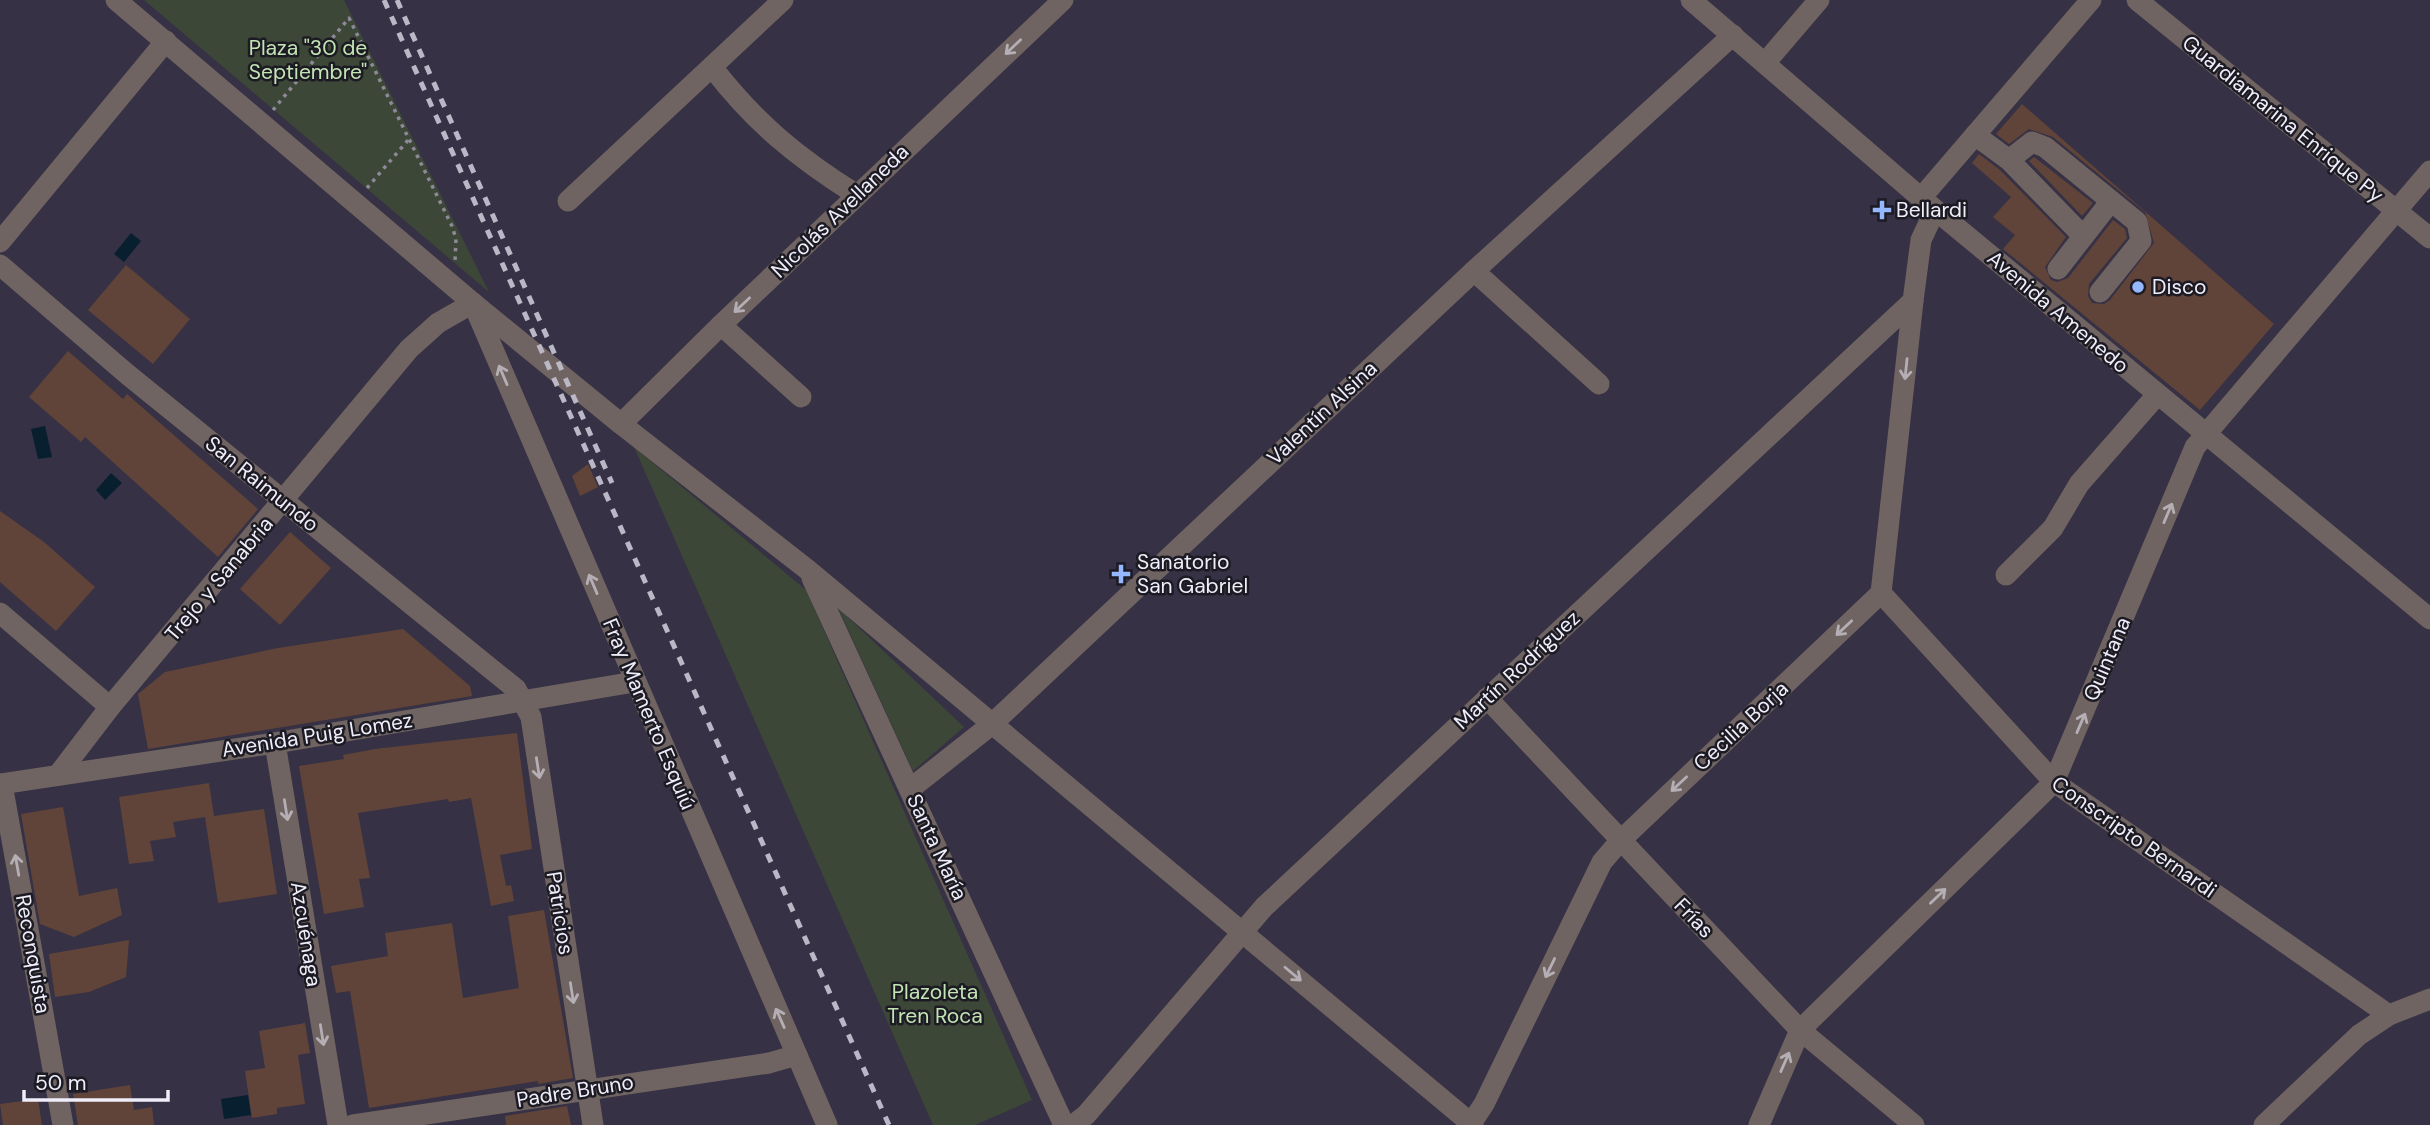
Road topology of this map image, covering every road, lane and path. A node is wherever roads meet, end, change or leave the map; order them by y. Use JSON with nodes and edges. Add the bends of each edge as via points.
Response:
{"nodes":[{"id":1,"x":116,"y":0,"type":"edge"},
{"id":2,"x":783,"y":0,"type":"edge"},
{"id":3,"x":1063,"y":0,"type":"edge"},
{"id":4,"x":1691,"y":0,"type":"edge"},
{"id":5,"x":1819,"y":0,"type":"edge"},
{"id":6,"x":2091,"y":0,"type":"edge"},
{"id":7,"x":2137,"y":0,"type":"edge"},
{"id":8,"x":1733,"y":35,"type":"junction"},
{"id":9,"x":166,"y":41,"type":"junction"},
{"id":10,"x":1765,"y":63,"type":"junction"},
{"id":11,"x":712,"y":67,"type":"junction"},
{"id":12,"x":262,"y":123,"type":"junction"},
{"id":13,"x":1976,"y":135,"type":"junction"},
{"id":14,"x":409,"y":139,"type":"junction"},
{"id":15,"x":2008,"y":160,"type":"junction"},
{"id":16,"x":2430,"y":171,"type":"edge"},
{"id":17,"x":857,"y":195,"type":"junction"},
{"id":18,"x":568,"y":201,"type":"dead end"},
{"id":19,"x":2111,"y":201,"type":"junction"},
{"id":20,"x":355,"y":202,"type":"junction"},
{"id":21,"x":1928,"y":204,"type":"junction"},
{"id":22,"x":2396,"y":211,"type":"junction"},
{"id":23,"x":2083,"y":236,"type":"junction"},
{"id":24,"x":2430,"y":238,"type":"edge"},
{"id":25,"x":0,"y":242,"type":"edge"},
{"id":26,"x":0,"y":265,"type":"edge"},
{"id":27,"x":2058,"y":269,"type":"dead end"},
{"id":28,"x":1474,"y":271,"type":"junction"},
{"id":29,"x":443,"y":278,"type":"junction"},
{"id":30,"x":2100,"y":292,"type":"dead end"},
{"id":31,"x":1913,"y":301,"type":"junction"},
{"id":32,"x":473,"y":303,"type":"junction"},
{"id":33,"x":721,"y":325,"type":"junction"},
{"id":34,"x":1599,"y":384,"type":"dead end"},
{"id":35,"x":2157,"y":395,"type":"junction"},
{"id":36,"x":802,"y":397,"type":"dead end"},
{"id":37,"x":621,"y":425,"type":"junction"},
{"id":38,"x":2206,"y":432,"type":"junction"},
{"id":39,"x":284,"y":502,"type":"junction"},
{"id":40,"x":808,"y":570,"type":"junction"},
{"id":41,"x":2006,"y":575,"type":"dead end"},
{"id":42,"x":1881,"y":593,"type":"junction"},
{"id":43,"x":0,"y":613,"type":"edge"},
{"id":44,"x":2430,"y":618,"type":"edge"},
{"id":45,"x":634,"y":682,"type":"junction"},
{"id":46,"x":1487,"y":698,"type":"junction"},
{"id":47,"x":525,"y":701,"type":"junction"},
{"id":48,"x":110,"y":707,"type":"junction"},
{"id":49,"x":991,"y":725,"type":"junction"},
{"id":50,"x":275,"y":743,"type":"junction"},
{"id":51,"x":58,"y":775,"type":"junction"},
{"id":52,"x":2054,"y":782,"type":"junction"},
{"id":53,"x":1,"y":784,"type":"edge"},
{"id":54,"x":910,"y":789,"type":"junction"},
{"id":55,"x":1620,"y":841,"type":"junction"},
{"id":56,"x":1241,"y":931,"type":"junction"},
{"id":57,"x":2430,"y":999,"type":"edge"},
{"id":58,"x":2389,"y":1015,"type":"junction"},
{"id":59,"x":1800,"y":1030,"type":"junction"},
{"id":60,"x":797,"y":1055,"type":"junction"},
{"id":61,"x":587,"y":1088,"type":"junction"},
{"id":62,"x":64,"y":1125,"type":"edge"},
{"id":63,"x":338,"y":1125,"type":"edge"},
{"id":64,"x":353,"y":1125,"type":"edge"},
{"id":65,"x":593,"y":1125,"type":"edge"},
{"id":66,"x":827,"y":1125,"type":"edge"},
{"id":67,"x":1064,"y":1125,"type":"edge"},
{"id":68,"x":1073,"y":1125,"type":"edge"},
{"id":69,"x":1471,"y":1125,"type":"edge"},
{"id":70,"x":1759,"y":1125,"type":"edge"},
{"id":71,"x":1914,"y":1125,"type":"edge"},
{"id":72,"x":2264,"y":1125,"type":"edge"}],
"edges":[{"from":1,"to":9,"type":"street"},
{"from":2,"to":11,"type":"street"},
{"from":3,"to":17,"type":"street","name":"Nicolás Avellaneda","one_way":true},
{"from":4,"to":8,"type":"street","name":"Avenida Amenedo"},
{"from":5,"to":10,"type":"street"},
{"from":6,"to":13,"type":"street"},
{"from":7,"to":22,"type":"street","name":"Guardiamarina Enrique Py"},
{"from":8,"to":10,"type":"street","name":"Avenida Amenedo"},
{"from":8,"to":28,"type":"street","name":"Valentín Alsina"},
{"from":9,"to":12,"type":"street"},
{"from":9,"to":25,"type":"street"},
{"from":10,"to":21,"type":"street","name":"Avenida Amenedo"},
{"from":11,"to":17,"type":"street","via":[[760,124]]},
{"from":11,"to":18,"type":"street"},
{"from":12,"to":14,"type":"path","via":[[349,18]]},
{"from":12,"to":20,"type":"street"},
{"from":13,"to":15,"type":"street"},
{"from":13,"to":21,"type":"street"},
{"from":14,"to":20,"type":"path"},
{"from":14,"to":29,"type":"path","via":[[456,239],[456,259]]},
{"from":15,"to":19,"type":"street","via":[[2032,142],[2045,147]]},
{"from":15,"to":23,"type":"street"},
{"from":16,"to":22,"type":"street","name":"Quintana"},
{"from":17,"to":33,"type":"street","name":"Nicolás Avellaneda","one_way":true},
{"from":19,"to":23,"type":"street"},
{"from":19,"to":30,"type":"street","via":[[2137,222],[2141,241]]},
{"from":20,"to":29,"type":"street"},
{"from":21,"to":31,"type":"street"},
{"from":21,"to":35,"type":"street","name":"Avenida Amenedo"},
{"from":22,"to":24,"type":"street","name":"Guardiamarina Enrique Py"},
{"from":22,"to":38,"type":"street","name":"Quintana"},
{"from":23,"to":27,"type":"street"},
{"from":26,"to":39,"type":"street","name":"San Raimundo"},
{"from":28,"to":34,"type":"street"},
{"from":28,"to":49,"type":"street","name":"Valentín Alsina"},
{"from":29,"to":32,"type":"street"},
{"from":31,"to":42,"type":"street","one_way":true},
{"from":31,"to":46,"type":"street","name":"Martín Rodríguez"},
{"from":32,"to":37,"type":"street"},
{"from":32,"to":39,"type":"street","name":"Trejo y Sanabria","via":[[438,323],[409,349]]},
{"from":45,"to":32,"type":"street","name":"Fray Mamerto Esquiú","one_way":true},
{"from":33,"to":36,"type":"street"},
{"from":33,"to":37,"type":"street","name":"Nicolás Avellaneda"},
{"from":35,"to":38,"type":"street","name":"Avenida Amenedo"},
{"from":35,"to":41,"type":"street","via":[[2079,484],[2053,528]]},
{"from":37,"to":40,"type":"street"},
{"from":38,"to":44,"type":"street","name":"Avenida Amenedo"},
{"from":52,"to":38,"type":"street","name":"Quintana","one_way":true,"via":[[2195,447]]},
{"from":39,"to":47,"type":"street","name":"San Raimundo","via":[[516,689]]},
{"from":39,"to":48,"type":"street","name":"Trejo y Sanabria"},
{"from":40,"to":49,"type":"street"},
{"from":40,"to":54,"type":"street","name":"Santa María"},
{"from":42,"to":52,"type":"street","name":"Conscripto Bernardi"},
{"from":42,"to":55,"type":"street","name":"Cecilia Borja","one_way":true},
{"from":43,"to":48,"type":"street"},
{"from":45,"to":47,"type":"street","name":"Avenida Puig Lomez"},
{"from":60,"to":45,"type":"street","name":"Fray Mamerto Esquiú","one_way":true},
{"from":46,"to":55,"type":"street","name":"Frías"},
{"from":46,"to":56,"type":"street","name":"Martín Rodríguez"},
{"from":47,"to":50,"type":"street","name":"Avenida Puig Lomez"},
{"from":47,"to":61,"type":"street","name":"Patricios","one_way":true},
{"from":48,"to":51,"type":"street","name":"Trejo y Sanabria"},
{"from":49,"to":54,"type":"street","name":"Valentín Alsina"},
{"from":49,"to":56,"type":"street"},
{"from":50,"to":51,"type":"street","name":"Avenida Puig Lomez"},
{"from":50,"to":63,"type":"street","name":"Azcuénaga","one_way":true},
{"from":51,"to":53,"type":"street","name":"Avenida Puig Lomez"},
{"from":52,"to":58,"type":"street","name":"Conscripto Bernardi"},
{"from":59,"to":52,"type":"street","name":"Quintana","one_way":true},
{"from":62,"to":53,"type":"street","name":"Reconquista","one_way":true},
{"from":54,"to":67,"type":"street","name":"Santa María"},
{"from":55,"to":59,"type":"street","name":"Frías"},
{"from":55,"to":69,"type":"street","name":"Cecilia Borja","one_way":true,"via":[[1602,862]]},
{"from":56,"to":68,"type":"street","name":"Martín Rodríguez"},
{"from":56,"to":69,"type":"street","one_way":true},
{"from":57,"to":58,"type":"street"},
{"from":58,"to":72,"type":"street","via":[[2359,1035]]},
{"from":70,"to":59,"type":"street","name":"Quintana","one_way":true},
{"from":59,"to":71,"type":"street","name":"Frías"},
{"from":60,"to":61,"type":"street","name":"Padre Bruno","via":[[769,1063]]},
{"from":60,"to":66,"type":"street","name":"Fray Mamerto Esquiú"},
{"from":61,"to":64,"type":"street","name":"Padre Bruno"},
{"from":61,"to":65,"type":"street","name":"Patricios"}]}
